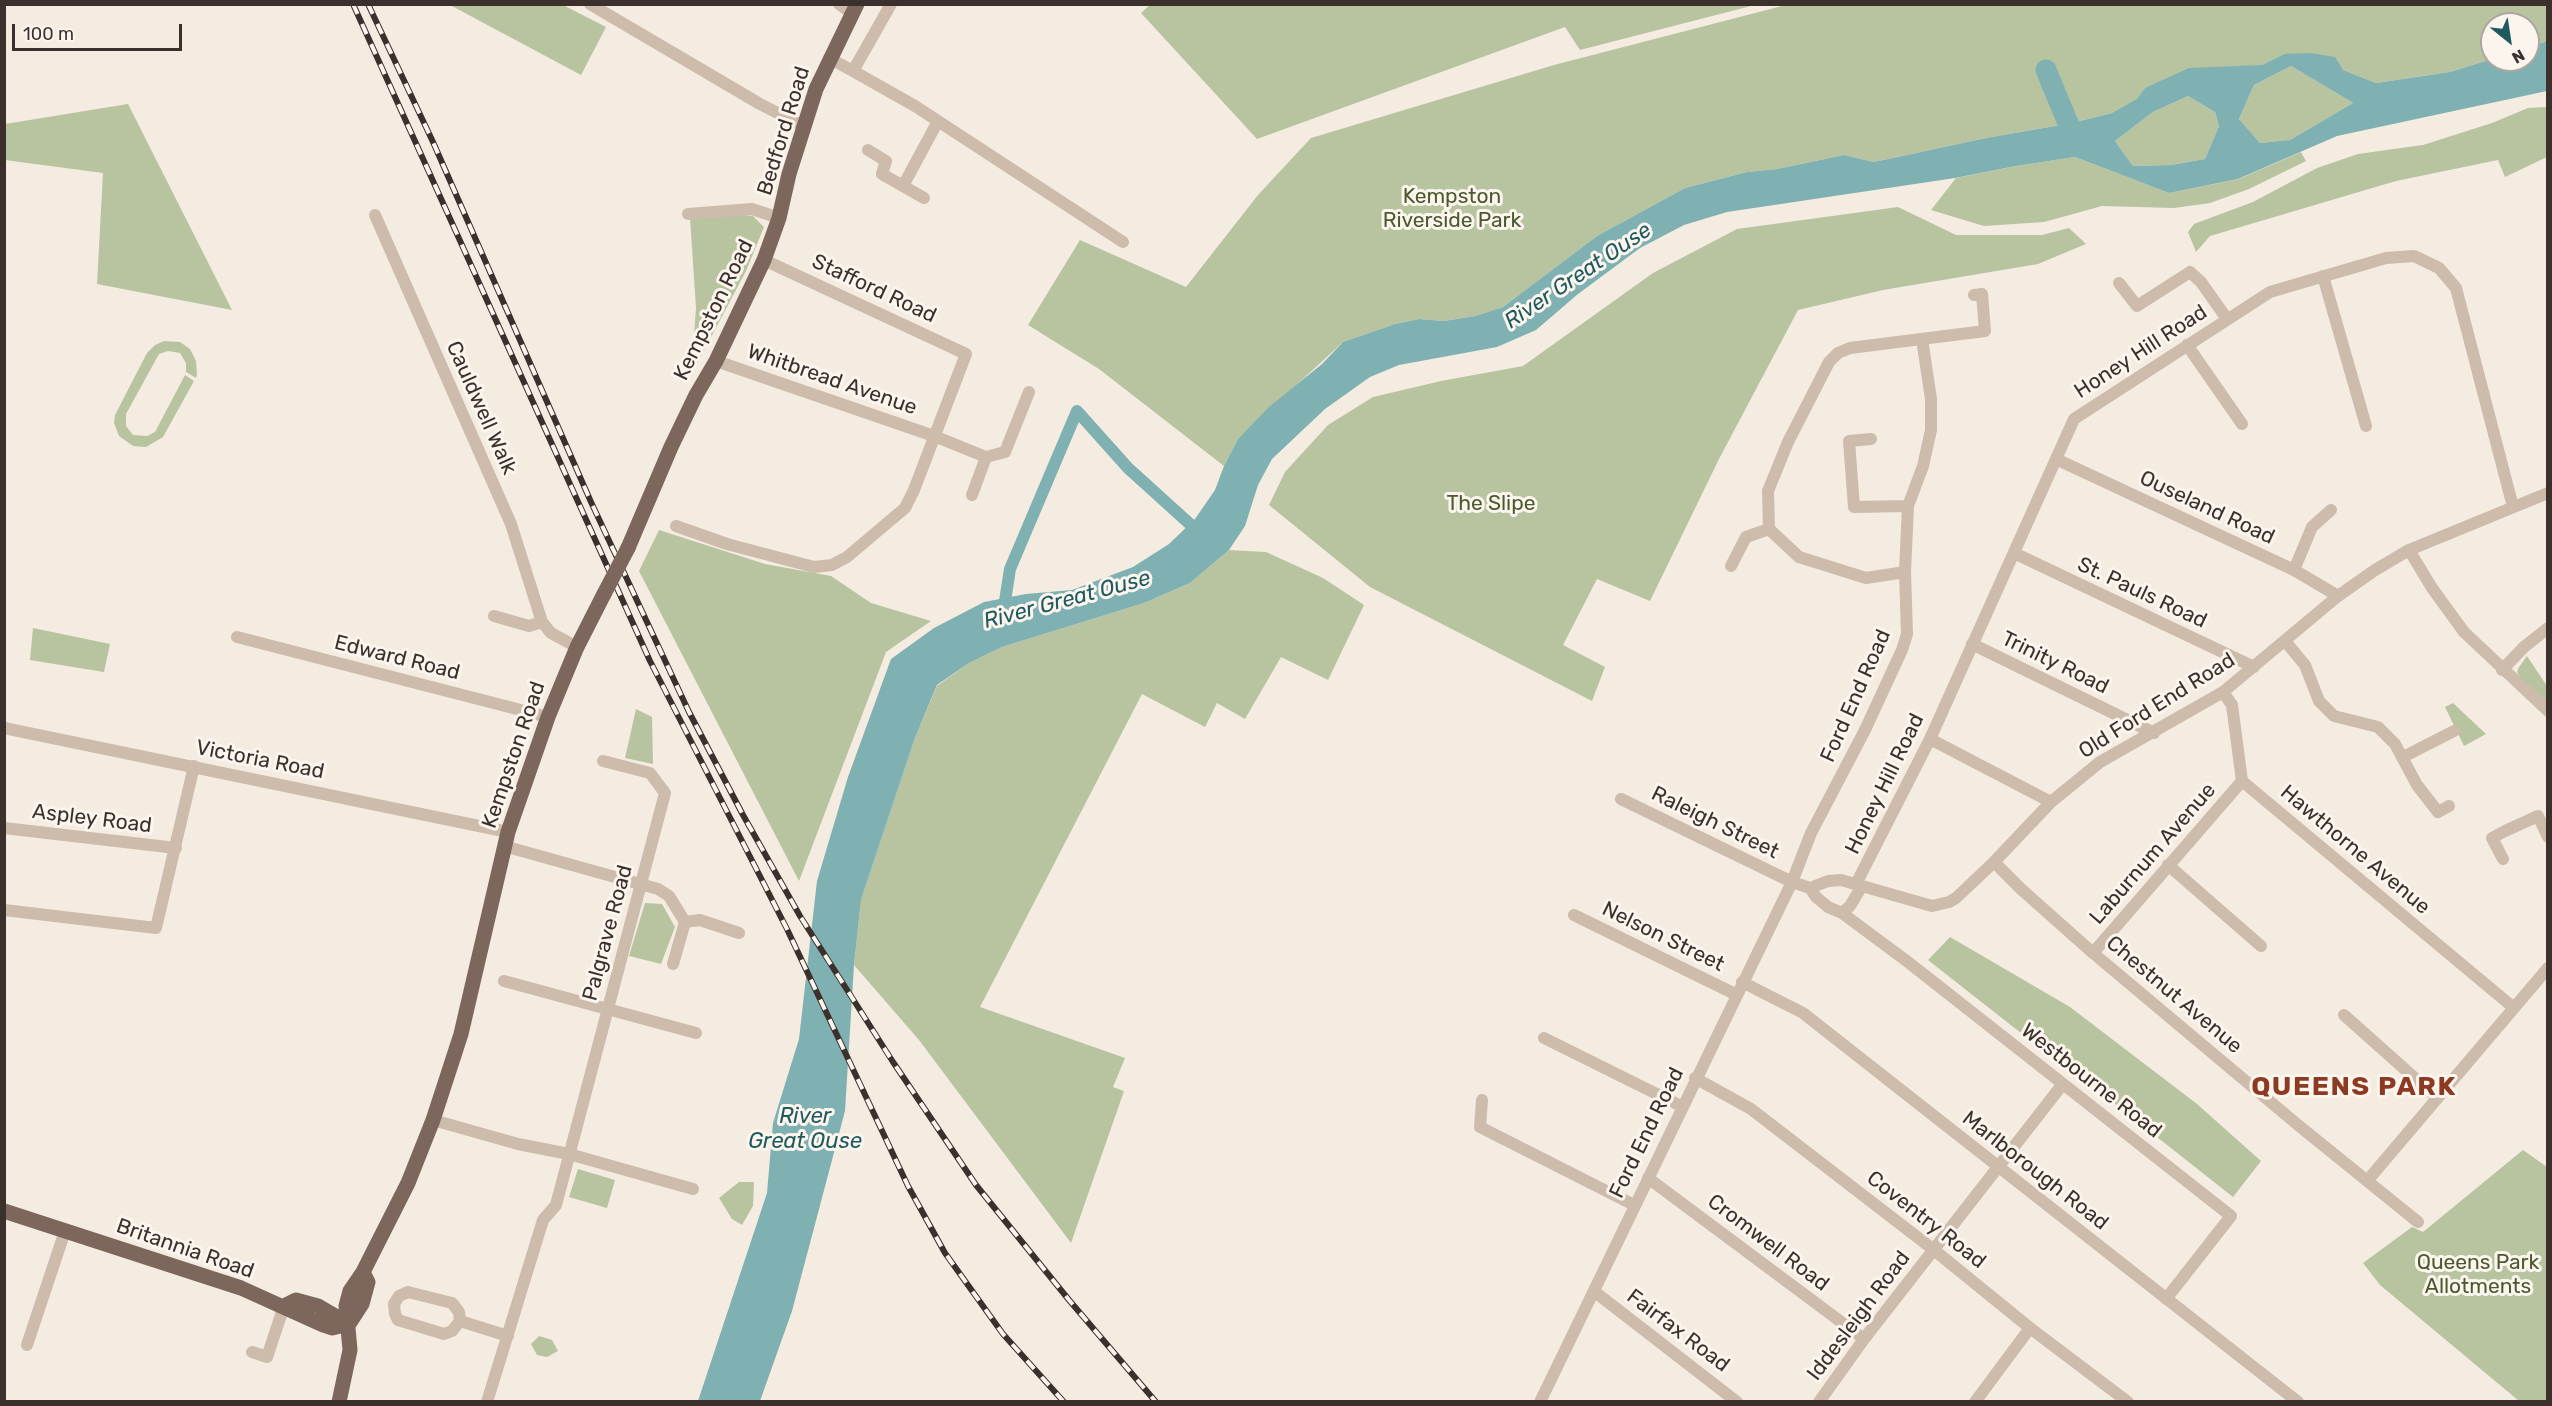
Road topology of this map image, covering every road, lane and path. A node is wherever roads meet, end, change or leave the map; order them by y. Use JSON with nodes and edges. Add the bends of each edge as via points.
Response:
{"nodes":[{"id":1,"x":590,"y":4,"type":"edge"},
{"id":2,"x":839,"y":4,"type":"edge"},
{"id":3,"x":891,"y":4,"type":"edge"},
{"id":4,"x":855,"y":9,"type":"edge"},
{"id":5,"x":830,"y":58,"type":"junction"},
{"id":6,"x":853,"y":71,"type":"junction"},
{"id":7,"x":938,"y":121,"type":"junction"},
{"id":8,"x":803,"y":126,"type":"junction"},
{"id":9,"x":868,"y":150,"type":"dead end"},
{"id":10,"x":903,"y":186,"type":"junction"},
{"id":11,"x":924,"y":198,"type":"dead end"},
{"id":12,"x":688,"y":214,"type":"dead end"},
{"id":13,"x":375,"y":215,"type":"dead end"},
{"id":14,"x":779,"y":218,"type":"junction"},
{"id":15,"x":1123,"y":242,"type":"dead end"},
{"id":16,"x":764,"y":260,"type":"junction"},
{"id":17,"x":2323,"y":276,"type":"junction"},
{"id":18,"x":2119,"y":283,"type":"dead end"},
{"id":19,"x":1974,"y":295,"type":"dead end"},
{"id":20,"x":2227,"y":319,"type":"junction"},
{"id":21,"x":1922,"y":339,"type":"junction"},
{"id":22,"x":2187,"y":345,"type":"junction"},
{"id":23,"x":716,"y":361,"type":"junction"},
{"id":24,"x":1029,"y":392,"type":"dead end"},
{"id":25,"x":2242,"y":424,"type":"dead end"},
{"id":26,"x":2366,"y":426,"type":"dead end"},
{"id":27,"x":934,"y":436,"type":"junction"},
{"id":28,"x":1871,"y":439,"type":"dead end"},
{"id":29,"x":986,"y":457,"type":"junction"},
{"id":30,"x":2058,"y":460,"type":"junction"},
{"id":31,"x":2547,"y":493,"type":"edge"},
{"id":32,"x":972,"y":495,"type":"dead end"},
{"id":33,"x":1908,"y":506,"type":"junction"},
{"id":34,"x":2513,"y":507,"type":"junction"},
{"id":35,"x":2331,"y":511,"type":"dead end"},
{"id":36,"x":676,"y":526,"type":"dead end"},
{"id":37,"x":1769,"y":529,"type":"junction"},
{"id":38,"x":2409,"y":549,"type":"junction"},
{"id":39,"x":2014,"y":553,"type":"junction"},
{"id":40,"x":1731,"y":566,"type":"dead end"},
{"id":41,"x":2294,"y":570,"type":"junction"},
{"id":42,"x":1905,"y":572,"type":"junction"},
{"id":43,"x":2338,"y":596,"type":"junction"},
{"id":44,"x":494,"y":616,"type":"dead end"},
{"id":45,"x":542,"y":622,"type":"junction"},
{"id":46,"x":2547,"y":628,"type":"edge"},
{"id":47,"x":237,"y":637,"type":"dead end"},
{"id":48,"x":2285,"y":641,"type":"junction"},
{"id":49,"x":1972,"y":644,"type":"junction"},
{"id":50,"x":577,"y":647,"type":"junction"},
{"id":51,"x":2254,"y":667,"type":"junction"},
{"id":52,"x":2502,"y":670,"type":"junction"},
{"id":53,"x":2223,"y":692,"type":"junction"},
{"id":54,"x":2547,"y":711,"type":"edge"},
{"id":55,"x":548,"y":717,"type":"junction"},
{"id":56,"x":4,"y":728,"type":"edge"},
{"id":57,"x":2454,"y":731,"type":"dead end"},
{"id":58,"x":2154,"y":733,"type":"junction"},
{"id":59,"x":1930,"y":739,"type":"junction"},
{"id":60,"x":2403,"y":757,"type":"junction"},
{"id":61,"x":603,"y":761,"type":"dead end"},
{"id":62,"x":194,"y":766,"type":"junction"},
{"id":63,"x":2242,"y":781,"type":"junction"},
{"id":64,"x":1621,"y":799,"type":"dead end"},
{"id":65,"x":2051,"y":802,"type":"junction"},
{"id":66,"x":2444,"y":809,"type":"dead end"},
{"id":67,"x":4,"y":828,"type":"edge"},
{"id":68,"x":508,"y":832,"type":"junction"},
{"id":69,"x":2547,"y":837,"type":"edge"},
{"id":70,"x":176,"y":848,"type":"junction"},
{"id":71,"x":511,"y":848,"type":"dead end"},
{"id":72,"x":2503,"y":859,"type":"dead end"},
{"id":73,"x":1994,"y":862,"type":"junction"},
{"id":74,"x":2168,"y":866,"type":"junction"},
{"id":75,"x":1792,"y":882,"type":"junction"},
{"id":76,"x":642,"y":884,"type":"junction"},
{"id":77,"x":1859,"y":885,"type":"junction"},
{"id":78,"x":1810,"y":888,"type":"junction"},
{"id":79,"x":4,"y":910,"type":"edge"},
{"id":80,"x":1842,"y":913,"type":"junction"},
{"id":81,"x":1574,"y":915,"type":"dead end"},
{"id":82,"x":685,"y":922,"type":"junction"},
{"id":83,"x":739,"y":933,"type":"dead end"},
{"id":84,"x":2261,"y":946,"type":"dead end"},
{"id":85,"x":2093,"y":953,"type":"junction"},
{"id":86,"x":673,"y":964,"type":"dead end"},
{"id":87,"x":2547,"y":968,"type":"edge"},
{"id":88,"x":504,"y":981,"type":"dead end"},
{"id":89,"x":1742,"y":982,"type":"junction"},
{"id":90,"x":1736,"y":994,"type":"junction"},
{"id":91,"x":2514,"y":1008,"type":"junction"},
{"id":92,"x":607,"y":1011,"type":"junction"},
{"id":93,"x":2344,"y":1015,"type":"dead end"},
{"id":94,"x":696,"y":1033,"type":"dead end"},
{"id":95,"x":1545,"y":1038,"type":"dead end"},
{"id":96,"x":1695,"y":1078,"type":"junction"},
{"id":97,"x":2062,"y":1085,"type":"junction"},
{"id":98,"x":2436,"y":1097,"type":"junction"},
{"id":99,"x":1482,"y":1100,"type":"dead end"},
{"id":100,"x":1681,"y":1106,"type":"junction"},
{"id":101,"x":434,"y":1120,"type":"junction"},
{"id":102,"x":569,"y":1154,"type":"junction"},
{"id":103,"x":1999,"y":1168,"type":"junction"},
{"id":104,"x":1648,"y":1178,"type":"junction"},
{"id":105,"x":2367,"y":1181,"type":"junction"},
{"id":106,"x":693,"y":1189,"type":"dead end"},
{"id":107,"x":1634,"y":1204,"type":"junction"},
{"id":108,"x":4,"y":1211,"type":"edge"},
{"id":109,"x":2418,"y":1222,"type":"dead end"},
{"id":110,"x":65,"y":1231,"type":"junction"},
{"id":111,"x":1934,"y":1250,"type":"junction"},
{"id":112,"x":1595,"y":1292,"type":"junction"},
{"id":113,"x":2166,"y":1299,"type":"junction"},
{"id":114,"x":284,"y":1306,"type":"junction"},
{"id":115,"x":460,"y":1321,"type":"junction"},
{"id":116,"x":349,"y":1324,"type":"junction"},
{"id":117,"x":2030,"y":1328,"type":"junction"},
{"id":118,"x":508,"y":1336,"type":"junction"},
{"id":119,"x":1864,"y":1339,"type":"junction"},
{"id":120,"x":27,"y":1345,"type":"dead end"},
{"id":121,"x":252,"y":1352,"type":"dead end"},
{"id":122,"x":339,"y":1401,"type":"edge"},
{"id":123,"x":487,"y":1401,"type":"edge"},
{"id":124,"x":1540,"y":1401,"type":"edge"},
{"id":125,"x":1737,"y":1401,"type":"edge"},
{"id":126,"x":1819,"y":1401,"type":"edge"},
{"id":127,"x":1975,"y":1401,"type":"edge"},
{"id":128,"x":2128,"y":1401,"type":"edge"},
{"id":129,"x":2298,"y":1401,"type":"edge"}],
"edges":[{"from":1,"to":8,"type":"street"},
{"from":2,"to":4,"type":"street"},
{"from":3,"to":6,"type":"street"},
{"from":4,"to":5,"type":"main road","name":"Bedford Road"},
{"from":5,"to":6,"type":"street","name":"Bedford Road"},
{"from":5,"to":8,"type":"main road","name":"Bedford Road"},
{"from":6,"to":7,"type":"street","name":"Bedford Road"},
{"from":7,"to":10,"type":"street"},
{"from":7,"to":15,"type":"street","name":"Bedford Road"},
{"from":8,"to":14,"type":"main road","name":"Bedford Road"},
{"from":9,"to":10,"type":"street","via":[[886,161],[882,174]]},
{"from":10,"to":11,"type":"street"},
{"from":12,"to":14,"type":"street","via":[[752,210]]},
{"from":13,"to":45,"type":"street","name":"Cauldwell Walk","via":[[511,524]]},
{"from":14,"to":16,"type":"main road","name":"Kempston Road"},
{"from":16,"to":23,"type":"main road","name":"Kempston Road"},
{"from":16,"to":27,"type":"street","name":"Stafford Road","via":[[966,354]]},
{"from":17,"to":20,"type":"street","name":"Honey Hill Road","via":[[2270,292]]},
{"from":17,"to":26,"type":"street"},
{"from":17,"to":34,"type":"street","name":"Honey Hill Road","via":[[2386,258],[2414,256],[2439,268],[2456,288]]},
{"from":18,"to":20,"type":"street","via":[[2137,306],[2190,272]]},
{"from":19,"to":21,"type":"street","via":[[1982,294],[1985,330]]},
{"from":20,"to":22,"type":"street","name":"Honey Hill Road"},
{"from":21,"to":33,"type":"street","name":"Ford End Road","via":[[1931,399],[1931,430]]},
{"from":21,"to":37,"type":"street","via":[[1850,348],[1838,352],[1829,362],[1768,491]]},
{"from":22,"to":25,"type":"street"},
{"from":22,"to":30,"type":"street","name":"Honey Hill Road","via":[[2074,419]]},
{"from":23,"to":27,"type":"street","name":"Whitbread Avenue"},
{"from":23,"to":50,"type":"main road","name":"Kempston Road","bridge":true,"via":[[696,395],[628,548]]},
{"from":24,"to":29,"type":"street","via":[[1005,452]]},
{"from":27,"to":29,"type":"street","name":"Whitbread Avenue"},
{"from":27,"to":36,"type":"street","via":[[905,508],[832,565],[814,567]]},
{"from":28,"to":33,"type":"street","via":[[1849,441],[1854,507]]},
{"from":29,"to":32,"type":"street"},
{"from":30,"to":39,"type":"street","name":"Honey Hill Road"},
{"from":30,"to":41,"type":"street","name":"Ouseland Road"},
{"from":31,"to":34,"type":"street","name":"Old Ford End Road"},
{"from":33,"to":42,"type":"street","name":"Ford End Road"},
{"from":34,"to":38,"type":"street","name":"Old Ford End Road"},
{"from":35,"to":41,"type":"street","via":[[2312,527]]},
{"from":37,"to":40,"type":"street","via":[[1746,537]]},
{"from":37,"to":42,"type":"street","via":[[1799,557],[1866,578]]},
{"from":38,"to":43,"type":"street","name":"Old Ford End Road"},
{"from":38,"to":52,"type":"street","via":[[2464,632]]},
{"from":39,"to":49,"type":"street","name":"Honey Hill Road"},
{"from":39,"to":51,"type":"street","name":"St. Pauls Road"},
{"from":41,"to":43,"type":"street","name":"Ouseland Road"},
{"from":42,"to":75,"type":"street","name":"Ford End Road","via":[[1907,634],[1902,650],[1811,833]]},
{"from":43,"to":48,"type":"street","name":"Old Ford End Road"},
{"from":44,"to":45,"type":"street","via":[[529,626]]},
{"from":45,"to":50,"type":"street","via":[[551,633]]},
{"from":46,"to":52,"type":"street"},
{"from":47,"to":55,"type":"street","name":"Edward Road"},
{"from":48,"to":51,"type":"street","name":"Old Ford End Road"},
{"from":48,"to":60,"type":"street","via":[[2305,665],[2319,701],[2334,716],[2378,726]]},
{"from":49,"to":58,"type":"street","name":"Trinity Road"},
{"from":49,"to":59,"type":"street","name":"Honey Hill Road"},
{"from":50,"to":55,"type":"main road","name":"Kempston Road"},
{"from":51,"to":53,"type":"street","name":"Old Ford End Road"},
{"from":52,"to":54,"type":"street"},
{"from":53,"to":58,"type":"street","name":"Old Ford End Road"},
{"from":53,"to":63,"type":"street","via":[[2232,705]]},
{"from":55,"to":68,"type":"main road","name":"Kempston Road"},
{"from":56,"to":62,"type":"street","name":"Victoria Road"},
{"from":57,"to":60,"type":"street"},
{"from":58,"to":65,"type":"street","name":"Old Ford End Road","via":[[2100,762]]},
{"from":59,"to":65,"type":"street"},
{"from":59,"to":77,"type":"street","name":"Honey Hill Road"},
{"from":60,"to":66,"type":"street","via":[[2417,785]]},
{"from":61,"to":76,"type":"street","name":"Palgrave Road","via":[[650,773],[665,793]]},
{"from":62,"to":68,"type":"street","name":"Victoria Road"},
{"from":62,"to":70,"type":"street"},
{"from":63,"to":74,"type":"street","name":"Laburnum Avenue"},
{"from":63,"to":91,"type":"street","name":"Hawthorne Avenue"},
{"from":64,"to":75,"type":"street","name":"Raleigh Street"},
{"from":65,"to":73,"type":"street","name":"Old Ford End Road"},
{"from":67,"to":70,"type":"street","name":"Aspley Road"},
{"from":68,"to":101,"type":"main road","name":"Kempston Road","via":[[461,1034]]},
{"from":69,"to":72,"type":"street","via":[[2538,816],[2499,834],[2492,838]]},
{"from":70,"to":79,"type":"street","via":[[156,928]]},
{"from":71,"to":76,"type":"street"},
{"from":73,"to":77,"type":"street","name":"Old Ford End Road","via":[[1956,898],[1939,906]]},
{"from":73,"to":85,"type":"street","name":"Chestnut Avenue"},
{"from":74,"to":84,"type":"street"},
{"from":74,"to":85,"type":"street","name":"Laburnum Avenue"},
{"from":75,"to":78,"type":"street"},
{"from":75,"to":89,"type":"street","name":"Ford End Road"},
{"from":76,"to":82,"type":"street","via":[[669,896]]},
{"from":76,"to":92,"type":"street","name":"Palgrave Road"},
{"from":77,"to":78,"type":"street","name":"Old Ford End Road","via":[[1841,879]]},
{"from":77,"to":80,"type":"street","via":[[1850,906]]},
{"from":78,"to":80,"type":"street","via":[[1828,907]]},
{"from":80,"to":97,"type":"street","name":"Westbourne Road"},
{"from":81,"to":90,"type":"street","name":"Nelson Street"},
{"from":82,"to":83,"type":"street","via":[[700,920]]},
{"from":82,"to":86,"type":"street"},
{"from":85,"to":105,"type":"street","name":"Chestnut Avenue"},
{"from":87,"to":91,"type":"street"},
{"from":88,"to":92,"type":"street"},
{"from":89,"to":90,"type":"street","name":"Ford End Road"},
{"from":89,"to":103,"type":"street","name":"Marlborough Road","via":[[1803,1013]]},
{"from":90,"to":96,"type":"street","name":"Ford End Road"},
{"from":91,"to":98,"type":"street"},
{"from":92,"to":94,"type":"street"},
{"from":92,"to":102,"type":"street","name":"Palgrave Road"},
{"from":93,"to":98,"type":"street"},
{"from":95,"to":100,"type":"street"},
{"from":96,"to":100,"type":"street","name":"Ford End Road"},
{"from":96,"to":111,"type":"street","name":"Coventry Road","via":[[1751,1109]]},
{"from":97,"to":103,"type":"street","name":"Iddesleigh Road"},
{"from":97,"to":113,"type":"street","name":"Westbourne Road","via":[[2231,1216]]},
{"from":98,"to":105,"type":"street"},
{"from":99,"to":107,"type":"street","via":[[1480,1127]]},
{"from":100,"to":104,"type":"street","name":"Ford End Road"},
{"from":101,"to":102,"type":"street"},
{"from":101,"to":116,"type":"main road","name":"Kempston Road","via":[[408,1183],[353,1285],[346,1306]]},
{"from":102,"to":106,"type":"street"},
{"from":102,"to":118,"type":"street","name":"Palgrave Road","via":[[556,1205],[543,1220],[529,1258]]},
{"from":103,"to":111,"type":"street","name":"Iddesleigh Road"},
{"from":103,"to":113,"type":"street","name":"Marlborough Road"},
{"from":104,"to":107,"type":"street","name":"Ford End Road"},
{"from":104,"to":119,"type":"street","name":"Cromwell Road"},
{"from":105,"to":109,"type":"street","name":"Chestnut Avenue"},
{"from":107,"to":112,"type":"street","name":"Ford End Road"},
{"from":108,"to":110,"type":"main road","name":"Britannia Road"},
{"from":110,"to":114,"type":"main road","name":"Britannia Road","via":[[190,1270]]},
{"from":110,"to":120,"type":"street"},
{"from":111,"to":117,"type":"street","name":"Coventry Road"},
{"from":111,"to":119,"type":"street","name":"Iddesleigh Road"},
{"from":112,"to":124,"type":"street","name":"Ford End Road"},
{"from":112,"to":125,"type":"street","name":"Fairfax Road"},
{"from":113,"to":129,"type":"street","name":"Marlborough Road"},
{"from":114,"to":116,"type":"main road","name":"Britannia Road","via":[[296,1300],[318,1306]]},
{"from":114,"to":121,"type":"street","via":[[267,1357]]},
{"from":115,"to":115,"type":"street","via":[[444,1334],[398,1320],[394,1304],[408,1292],[452,1304]]},
{"from":115,"to":118,"type":"street"},
{"from":116,"to":122,"type":"main road","name":"Kempston Road","via":[[350,1350]]},
{"from":117,"to":127,"type":"street"},
{"from":117,"to":128,"type":"street","name":"Coventry Road"},
{"from":118,"to":123,"type":"street","name":"Palgrave Road"},
{"from":119,"to":126,"type":"street","name":"Iddesleigh Road"}]}
